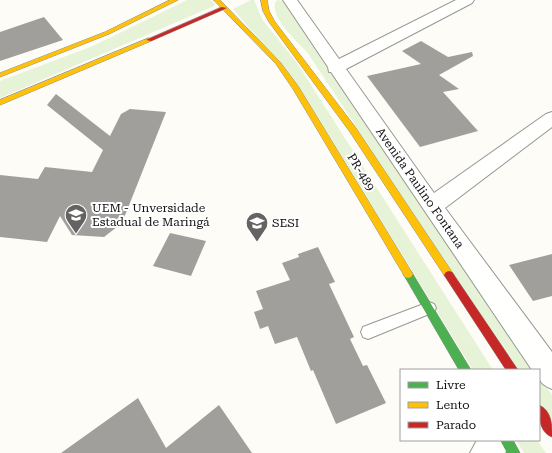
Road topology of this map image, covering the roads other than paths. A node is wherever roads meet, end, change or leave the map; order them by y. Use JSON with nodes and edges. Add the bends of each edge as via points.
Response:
{"nodes":[{"id":1,"x":175,"y":0,"type":"edge"},
{"id":2,"x":264,"y":0,"type":"edge"},
{"id":3,"x":290,"y":0,"type":"edge"},
{"id":4,"x":467,"y":0,"type":"edge"},
{"id":5,"x":221,"y":3,"type":"edge"},
{"id":6,"x":235,"y":3,"type":"dead end"},
{"id":7,"x":335,"y":68,"type":"junction"},
{"id":8,"x":0,"y":75,"type":"edge"},
{"id":9,"x":0,"y":103,"type":"edge"},
{"id":10,"x":552,"y":118,"type":"edge"},
{"id":11,"x":432,"y":206,"type":"junction"},
{"id":12,"x":429,"y":308,"type":"junction"},
{"id":13,"x":368,"y":332,"type":"dead end"},
{"id":14,"x":464,"y":369,"type":"edge"},
{"id":15,"x":511,"y":369,"type":"edge"},
{"id":16,"x":552,"y":375,"type":"edge"},
{"id":17,"x":540,"y":413,"type":"edge"},
{"id":18,"x":552,"y":431,"type":"edge"},
{"id":19,"x":496,"y":441,"type":"edge"},
{"id":20,"x":507,"y":441,"type":"edge"},
{"id":21,"x":485,"y":453,"type":"edge"},
{"id":22,"x":514,"y":453,"type":"edge"}],
"edges":[{"from":1,"to":8,"type":"main road","via":[[107,33]]},
{"from":2,"to":15,"type":"main road","name":"PR-489","number":"PR-489","via":[[272,22],[353,130]]},
{"from":3,"to":7,"type":"street","name":"Avenida Paulino Fontana"},
{"from":4,"to":7,"type":"street"},
{"from":5,"to":6,"type":"main road"},
{"from":5,"to":9,"type":"main road"},
{"from":5,"to":12,"type":"main road","name":"PR-489","number":"PR-489","via":[[278,63],[296,88]]},
{"from":7,"to":11,"type":"street","name":"Avenida Paulino Fontana"},
{"from":10,"to":11,"type":"street"},
{"from":11,"to":16,"type":"street","name":"Avenida Paulino Fontana"},
{"from":12,"to":13,"type":"lane"},
{"from":12,"to":14,"type":"main road","name":"PR-489","number":"PR-489"},
{"from":17,"to":18,"type":"main road"},
{"from":19,"to":21,"type":"street"},
{"from":20,"to":22,"type":"main road"}]}
